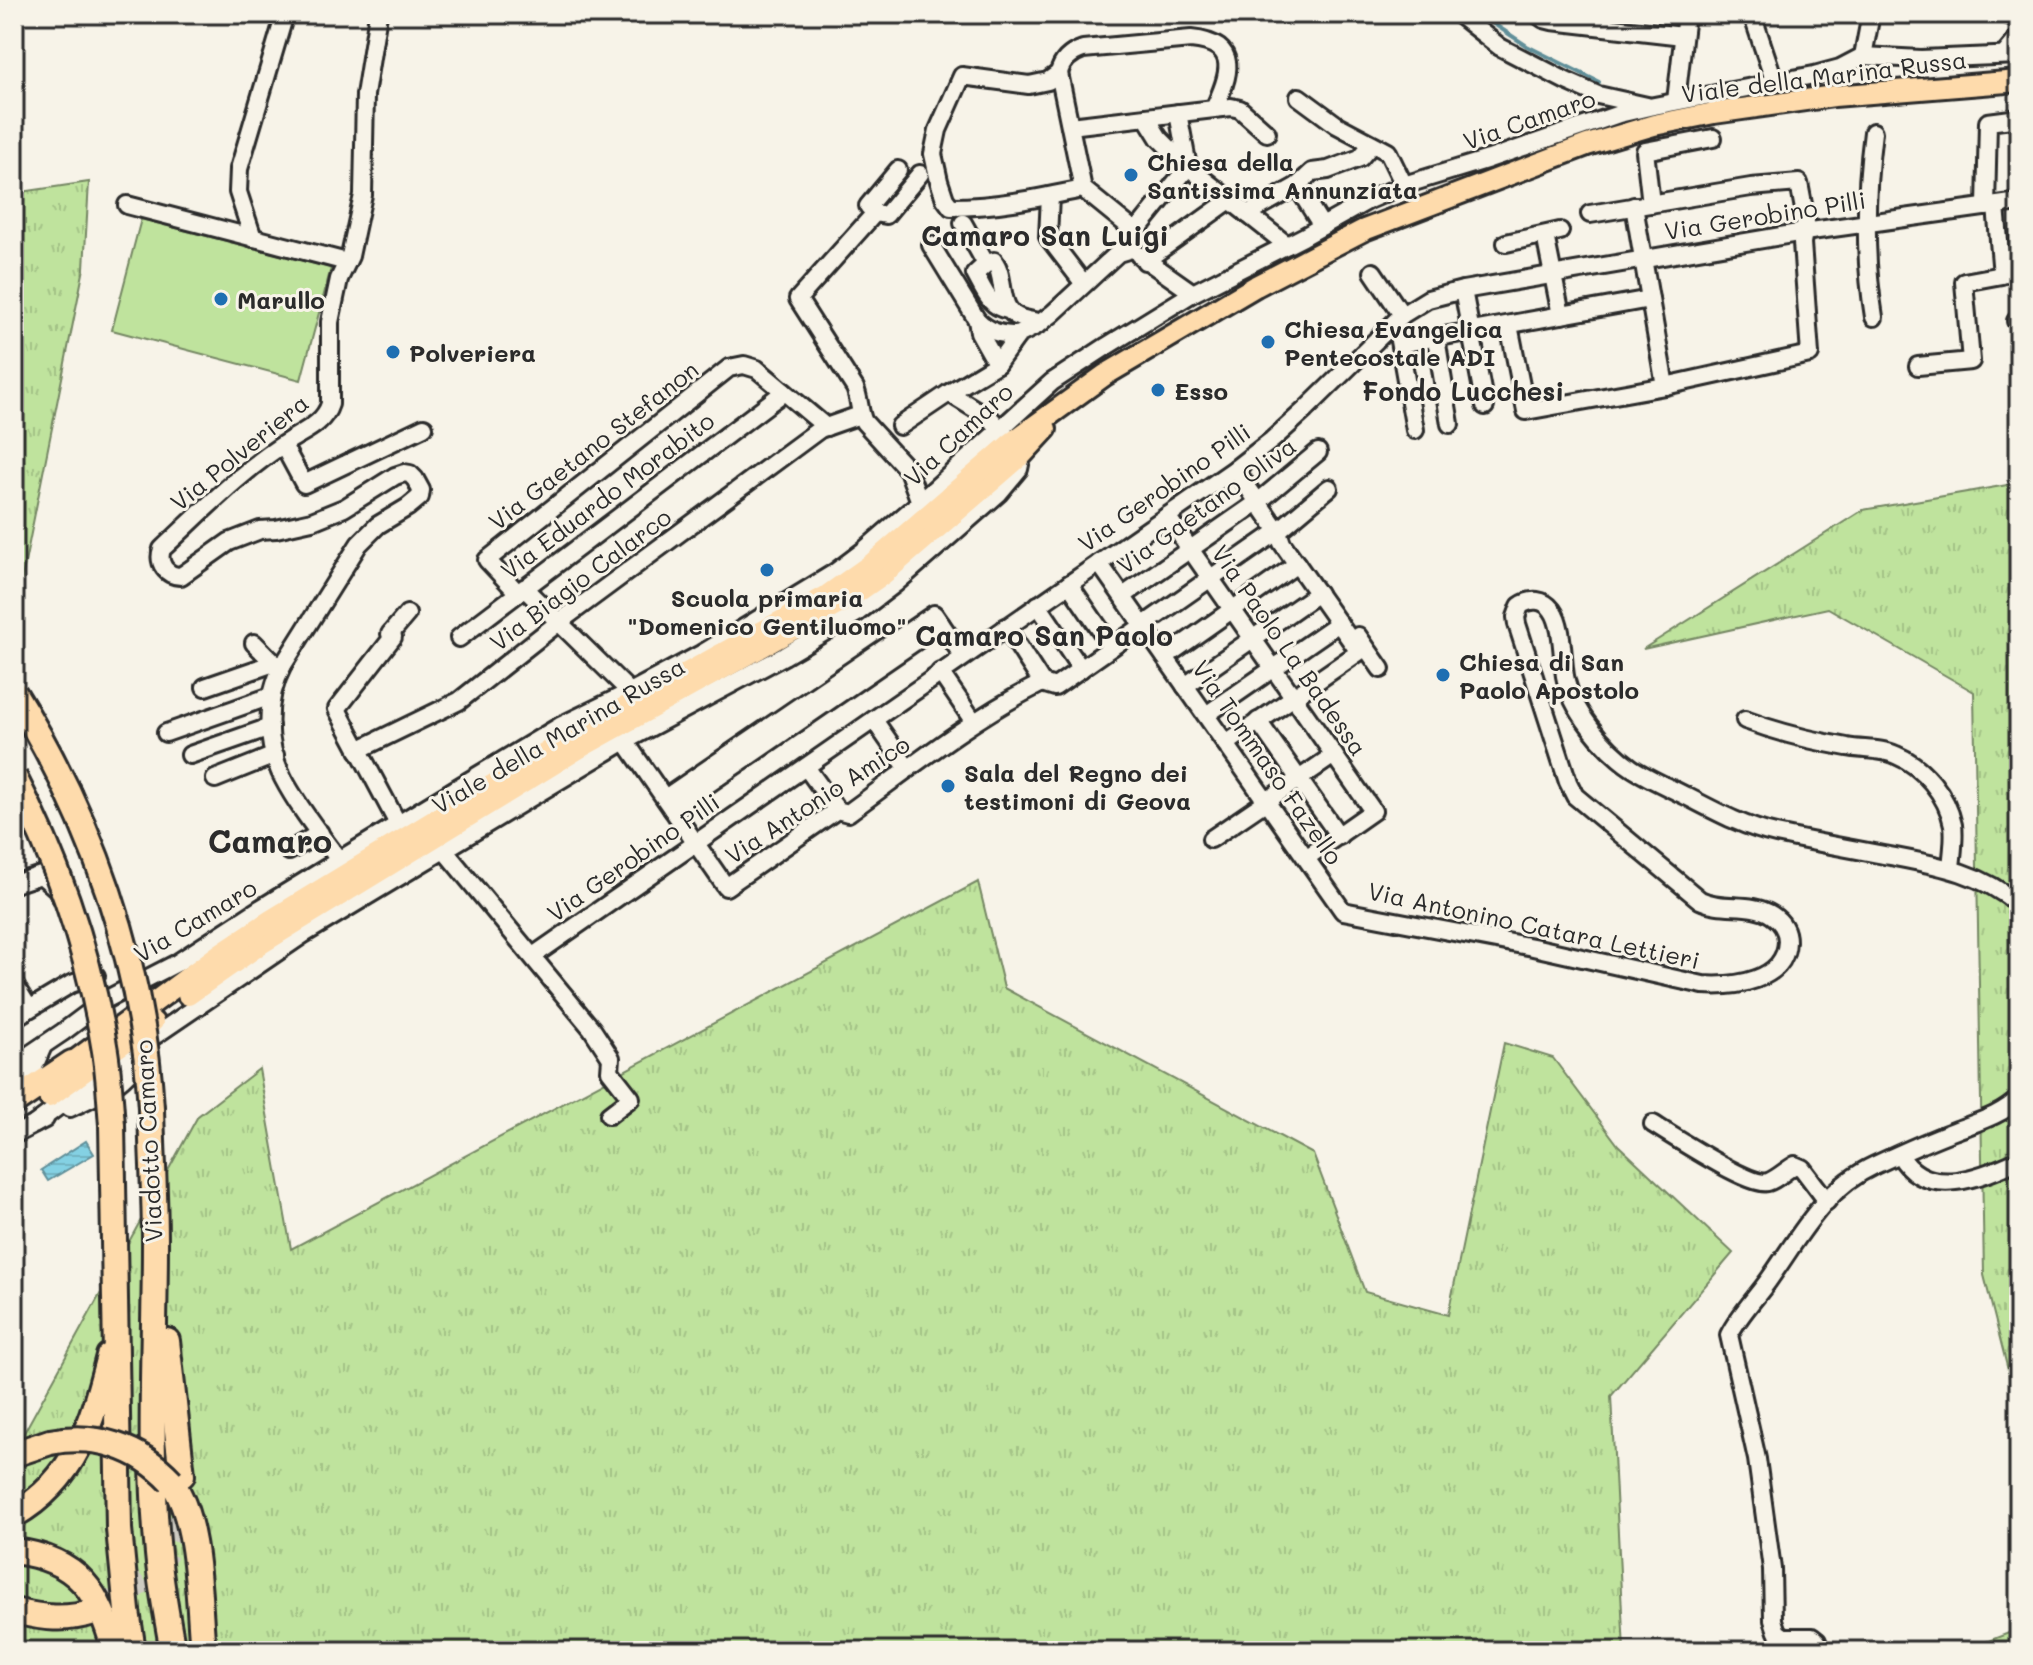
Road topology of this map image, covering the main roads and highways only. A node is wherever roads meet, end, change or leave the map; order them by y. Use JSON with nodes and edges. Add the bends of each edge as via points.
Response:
{"nodes":[{"id":1,"x":2019,"y":81,"type":"edge"},
{"id":2,"x":1011,"y":442,"type":"junction"},
{"id":3,"x":14,"y":693,"type":"edge"},
{"id":4,"x":14,"y":777,"type":"edge"},
{"id":5,"x":41,"y":1092,"type":"edge"},
{"id":6,"x":159,"y":1327,"type":"junction"},
{"id":7,"x":116,"y":1330,"type":"junction"},
{"id":8,"x":14,"y":1454,"type":"edge"},
{"id":9,"x":177,"y":1478,"type":"junction"},
{"id":10,"x":14,"y":1515,"type":"edge"},
{"id":11,"x":14,"y":1551,"type":"edge"},
{"id":12,"x":14,"y":1611,"type":"edge"},
{"id":13,"x":94,"y":1612,"type":"tunnel mouth"},
{"id":14,"x":115,"y":1651,"type":"edge"},
{"id":15,"x":133,"y":1651,"type":"edge"},
{"id":16,"x":173,"y":1651,"type":"edge"},
{"id":17,"x":203,"y":1651,"type":"edge"}],
"edges":[{"from":1,"to":2,"type":"main road","name":"Viale della Marina Russa","via":[[1651,116],[1364,230],[1105,375]]},
{"from":2,"to":5,"type":"main road","name":"Viale della Marina Russa","via":[[871,564],[826,596],[572,736],[282,913],[222,952]]},
{"from":2,"to":5,"type":"main road","name":"Viale della Marina Russa","via":[[884,574],[848,599],[580,748],[269,938]]},
{"from":3,"to":6,"type":"highway","name":"Viadotto Camaro","bridge":true,"via":[[57,768],[85,832],[125,952],[149,1068]]},
{"from":4,"to":7,"type":"highway","name":"Viadotto Camaro","bridge":true,"via":[[77,933],[105,1052],[112,1125]]},
{"from":6,"to":9,"type":"highway"},
{"from":6,"to":16,"type":"highway","via":[[153,1468],[157,1551]]},
{"from":7,"to":10,"type":"highway","via":[[89,1426],[75,1456],[46,1491]]},
{"from":7,"to":15,"type":"highway","name":"Viadotto Camaro","via":[[119,1529]]},
{"from":8,"to":9,"type":"highway","bridge":true,"via":[[50,1442],[111,1443]]},
{"from":9,"to":17,"type":"highway","via":[[193,1544]]},
{"from":11,"to":14,"type":"highway","via":[[47,1558],[81,1580],[103,1611]]},
{"from":12,"to":13,"type":"highway","via":[[66,1618]]}]}
